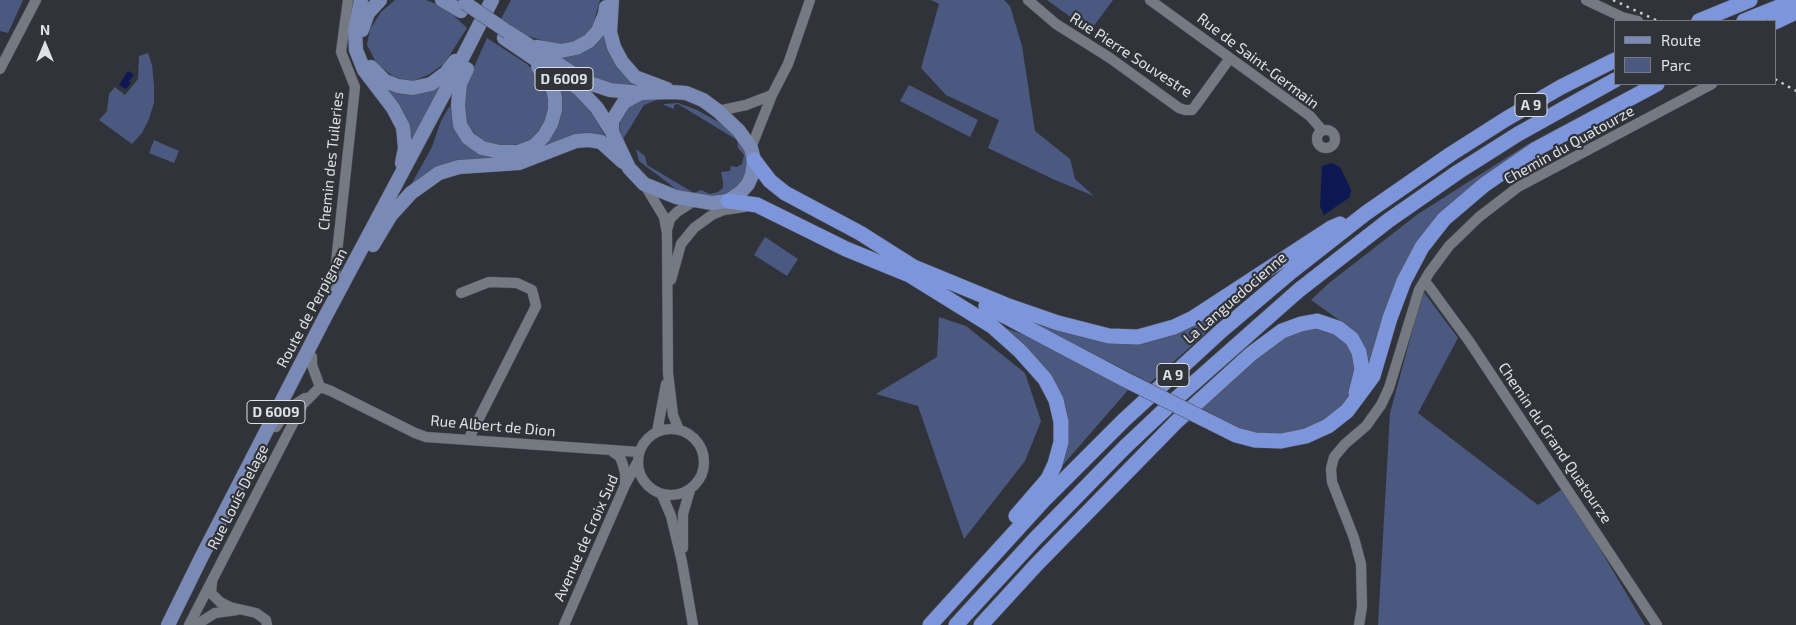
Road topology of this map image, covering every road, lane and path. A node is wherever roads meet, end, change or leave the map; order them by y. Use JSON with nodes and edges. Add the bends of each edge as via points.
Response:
{"nodes":[{"id":1,"x":36,"y":0,"type":"edge"},
{"id":2,"x":348,"y":0,"type":"edge"},
{"id":3,"x":361,"y":0,"type":"edge"},
{"id":4,"x":380,"y":0,"type":"edge"},
{"id":5,"x":442,"y":0,"type":"edge"},
{"id":6,"x":446,"y":0,"type":"edge"},
{"id":7,"x":606,"y":0,"type":"edge"},
{"id":8,"x":612,"y":0,"type":"edge"},
{"id":9,"x":810,"y":0,"type":"edge"},
{"id":10,"x":1028,"y":0,"type":"edge"},
{"id":11,"x":1150,"y":0,"type":"edge"},
{"id":12,"x":1586,"y":0,"type":"edge"},
{"id":13,"x":1750,"y":0,"type":"edge"},
{"id":14,"x":1796,"y":0,"type":"edge"},
{"id":15,"x":494,"y":3,"type":"edge"},
{"id":16,"x":462,"y":5,"type":"edge"},
{"id":17,"x":1796,"y":12,"type":"edge"},
{"id":18,"x":1633,"y":20,"type":"edge"},
{"id":19,"x":1701,"y":20,"type":"edge"},
{"id":20,"x":1746,"y":20,"type":"edge"},
{"id":21,"x":1776,"y":22,"type":"edge"},
{"id":22,"x":480,"y":31,"type":"junction"},
{"id":23,"x":528,"y":51,"type":"junction"},
{"id":24,"x":1230,"y":58,"type":"junction"},
{"id":25,"x":1614,"y":61,"type":"edge"},
{"id":26,"x":0,"y":70,"type":"edge"},
{"id":27,"x":1614,"y":81,"type":"edge"},
{"id":28,"x":1655,"y":85,"type":"edge"},
{"id":29,"x":1710,"y":85,"type":"edge"},
{"id":30,"x":672,"y":92,"type":"junction"},
{"id":31,"x":642,"y":93,"type":"junction"},
{"id":32,"x":772,"y":95,"type":"junction"},
{"id":33,"x":718,"y":111,"type":"junction"},
{"id":34,"x":1322,"y":130,"type":"dead end"},
{"id":35,"x":612,"y":132,"type":"junction"},
{"id":36,"x":752,"y":154,"type":"junction"},
{"id":37,"x":628,"y":168,"type":"junction"},
{"id":38,"x":644,"y":184,"type":"junction"},
{"id":39,"x":386,"y":201,"type":"junction"},
{"id":40,"x":694,"y":201,"type":"junction"},
{"id":41,"x":728,"y":201,"type":"junction"},
{"id":42,"x":757,"y":205,"type":"junction"},
{"id":43,"x":1366,"y":213,"type":"junction"},
{"id":44,"x":667,"y":233,"type":"junction"},
{"id":45,"x":909,"y":270,"type":"junction"},
{"id":46,"x":355,"y":273,"type":"junction"},
{"id":47,"x":1425,"y":280,"type":"junction"},
{"id":48,"x":461,"y":293,"type":"dead end"},
{"id":49,"x":336,"y":296,"type":"junction"},
{"id":50,"x":668,"y":298,"type":"junction"},
{"id":51,"x":312,"y":357,"type":"junction"},
{"id":52,"x":668,"y":373,"type":"junction"},
{"id":53,"x":320,"y":387,"type":"junction"},
{"id":54,"x":1347,"y":411,"type":"junction"},
{"id":55,"x":276,"y":427,"type":"junction"},
{"id":56,"x":679,"y":430,"type":"junction"},
{"id":57,"x":657,"y":432,"type":"junction"},
{"id":58,"x":468,"y":440,"type":"junction"},
{"id":59,"x":613,"y":452,"type":"junction"},
{"id":60,"x":638,"y":452,"type":"junction"},
{"id":61,"x":637,"y":463,"type":"junction"},
{"id":62,"x":625,"y":485,"type":"junction"},
{"id":63,"x":690,"y":490,"type":"junction"},
{"id":64,"x":662,"y":495,"type":"junction"},
{"id":65,"x":995,"y":553,"type":"junction"},
{"id":66,"x":682,"y":562,"type":"junction"},
{"id":67,"x":212,"y":581,"type":"junction"},
{"id":68,"x":242,"y":609,"type":"junction"},
{"id":69,"x":168,"y":625,"type":"edge"},
{"id":70,"x":175,"y":625,"type":"edge"},
{"id":71,"x":190,"y":625,"type":"edge"},
{"id":72,"x":196,"y":625,"type":"edge"},
{"id":73,"x":267,"y":625,"type":"edge"},
{"id":74,"x":564,"y":625,"type":"edge"},
{"id":75,"x":693,"y":625,"type":"edge"},
{"id":76,"x":930,"y":625,"type":"edge"},
{"id":77,"x":956,"y":625,"type":"edge"},
{"id":78,"x":981,"y":625,"type":"edge"},
{"id":79,"x":1359,"y":625,"type":"edge"},
{"id":80,"x":1657,"y":625,"type":"edge"}],
"edges":[{"from":1,"to":26,"type":"street"},
{"from":2,"to":49,"type":"street","name":"Chemin des Tuileries","via":[[341,52],[355,87],[333,290]]},
{"from":3,"to":39,"type":"main road","number":"D 6009","via":[[355,30],[356,50],[364,70],[399,118],[405,136],[402,163]]},
{"from":4,"to":22,"type":"main road","via":[[368,13],[362,28],[361,44],[373,71],[398,86],[413,88],[431,84],[446,73]]},
{"from":5,"to":16,"type":"main road"},
{"from":6,"to":16,"type":"main road","number":"D 6009"},
{"from":7,"to":23,"type":"main road","number":"D 6009","via":[[605,14],[598,31],[589,41],[560,52]]},
{"from":8,"to":30,"type":"main road","via":[[610,32],[622,62],[635,77]]},
{"from":9,"to":32,"type":"street","via":[[788,64]]},
{"from":10,"to":24,"type":"street","name":"Rue Pierre Souvestre","via":[[1063,29],[1185,110],[1192,110]]},
{"from":11,"to":24,"type":"street","name":"Rue de Saint-Germain"},
{"from":12,"to":18,"type":"street"},
{"from":13,"to":19,"type":"highway"},
{"from":14,"to":20,"type":"highway"},
{"from":15,"to":22,"type":"main road","name":"Route de Perpignan","number":"D 6009"},
{"from":16,"to":23,"type":"main road","number":"D 6009","bridge":true},
{"from":17,"to":21,"type":"highway"},
{"from":22,"to":23,"type":"main road","via":[[460,84],[458,105],[460,125],[468,138],[482,148],[518,152],[534,146],[551,124],[555,98],[552,86]]},
{"from":22,"to":39,"type":"main road","name":"Route de Perpignan","number":"D 6009"},
{"from":22,"to":46,"type":"main road","name":"Route de Perpignan","number":"D 6009"},
{"from":23,"to":31,"type":"main road","number":"D 6009","via":[[586,82],[610,90]]},
{"from":23,"to":35,"type":"main road","number":"D 6009","via":[[579,89],[597,108]]},
{"from":24,"to":34,"type":"street","name":"Rue de Saint-Germain","via":[[1310,116]]},
{"from":25,"to":43,"type":"highway","name":"La Languedocienne","number":"A 9","via":[[1506,119]]},
{"from":27,"to":77,"type":"highway","number":"A 9","via":[[1458,172],[1389,220],[1299,290],[1125,447]]},
{"from":28,"to":54,"type":"highway","via":[[1536,149],[1484,185],[1444,219],[1422,247],[1404,281],[1373,376]]},
{"from":29,"to":47,"type":"street","name":"Chemin du Quatourze","via":[[1518,187],[1479,217],[1449,246]]},
{"from":30,"to":31,"type":"main road","number":"D 6009"},
{"from":30,"to":33,"type":"main road","number":"D 6009","via":[[686,93],[703,100]]},
{"from":31,"to":35,"type":"main road","via":[[624,102],[612,121]]},
{"from":32,"to":33,"type":"street"},
{"from":32,"to":36,"type":"street"},
{"from":33,"to":36,"type":"main road","number":"D 6009","via":[[739,131]]},
{"from":35,"to":37,"type":"main road","number":"D 6009"},
{"from":36,"to":41,"type":"main road","via":[[752,175],[748,184]]},
{"from":36,"to":45,"type":"highway","via":[[770,181],[785,193],[860,234]]},
{"from":37,"to":38,"type":"main road","number":"D 6009"},
{"from":37,"to":46,"type":"main road","via":[[601,142],[589,140],[568,144],[519,163],[459,167],[439,173],[411,192],[392,215]]},
{"from":38,"to":40,"type":"main road","number":"D 6009"},
{"from":38,"to":44,"type":"street","via":[[664,218]]},
{"from":39,"to":49,"type":"main road","name":"Route de Perpignan","number":"D 6009"},
{"from":40,"to":41,"type":"main road","number":"D 6009"},
{"from":40,"to":44,"type":"street","via":[[673,216]]},
{"from":41,"to":42,"type":"highway"},
{"from":42,"to":45,"type":"highway","via":[[846,248]]},
{"from":42,"to":50,"type":"street","via":[[724,210],[694,228],[681,244]]},
{"from":43,"to":45,"type":"highway","via":[[1331,228],[1193,318],[1166,330],[1138,337],[1109,336],[1066,325]]},
{"from":43,"to":65,"type":"highway","name":"La Languedocienne","number":"A 9","via":[[1292,271],[1162,385],[1043,501]]},
{"from":44,"to":50,"type":"street"},
{"from":45,"to":54,"type":"highway","bridge":true,"via":[[1236,435],[1281,441],[1306,436],[1328,426]]},
{"from":45,"to":65,"type":"highway","via":[[992,326],[1044,379],[1056,400],[1061,442],[1055,464],[1048,479],[1014,519]]},
{"from":46,"to":51,"type":"main road","name":"Route de Perpignan","number":"D 6009"},
{"from":47,"to":79,"type":"street","name":"Chemin du Quatourze","via":[[1381,405],[1366,426],[1334,457],[1330,469],[1361,564]]},
{"from":47,"to":80,"type":"street","name":"Chemin du Grand Quatourze"},
{"from":48,"to":58,"type":"street","via":[[489,282],[517,283],[532,290],[536,306]]},
{"from":49,"to":69,"type":"main road","name":"Route de Perpignan","number":"D 6009"},
{"from":50,"to":52,"type":"street"},
{"from":51,"to":53,"type":"street"},
{"from":51,"to":55,"type":"main road","name":"Route de Perpignan","number":"D 6009"},
{"from":52,"to":56,"type":"street","via":[[673,415]]},
{"from":52,"to":57,"type":"street"},
{"from":53,"to":55,"type":"street","via":[[288,409]]},
{"from":53,"to":58,"type":"street","name":"Rue Albert de Dion","via":[[414,433]]},
{"from":53,"to":67,"type":"street","name":"Rue Louis Delage","via":[[303,404]]},
{"from":54,"to":78,"type":"highway","via":[[1358,388],[1362,369],[1359,352],[1352,339],[1338,328],[1317,322],[1282,331],[1251,354],[1176,422]]},
{"from":55,"to":70,"type":"main road","name":"Route de Perpignan","number":"D 6009"},
{"from":56,"to":57,"type":"street"},
{"from":56,"to":63,"type":"street","via":[[698,442],[704,455],[702,474]]},
{"from":57,"to":60,"type":"street","via":[[645,441]]},
{"from":58,"to":59,"type":"street","name":"Rue Albert de Dion"},
{"from":59,"to":60,"type":"street","name":"Rue Albert de Dion"},
{"from":59,"to":62,"type":"street","via":[[623,465]]},
{"from":60,"to":61,"type":"street"},
{"from":61,"to":62,"type":"street","name":"Avenue de Croix Sud"},
{"from":61,"to":64,"type":"street","via":[[639,474],[647,486]]},
{"from":62,"to":74,"type":"street","name":"Avenue de Croix Sud"},
{"from":63,"to":64,"type":"street","via":[[672,496]]},
{"from":63,"to":66,"type":"street","via":[[683,514]]},
{"from":64,"to":66,"type":"street","via":[[671,516]]},
{"from":65,"to":76,"type":"highway","name":"La Languedocienne","number":"A 9"},
{"from":66,"to":75,"type":"street"},
{"from":67,"to":68,"type":"street","via":[[212,593],[220,602]]},
{"from":67,"to":71,"type":"street","name":"Rue Louis Delage"},
{"from":68,"to":72,"type":"street","via":[[215,613]]},
{"from":68,"to":73,"type":"street","via":[[256,613],[266,620]]}]}
